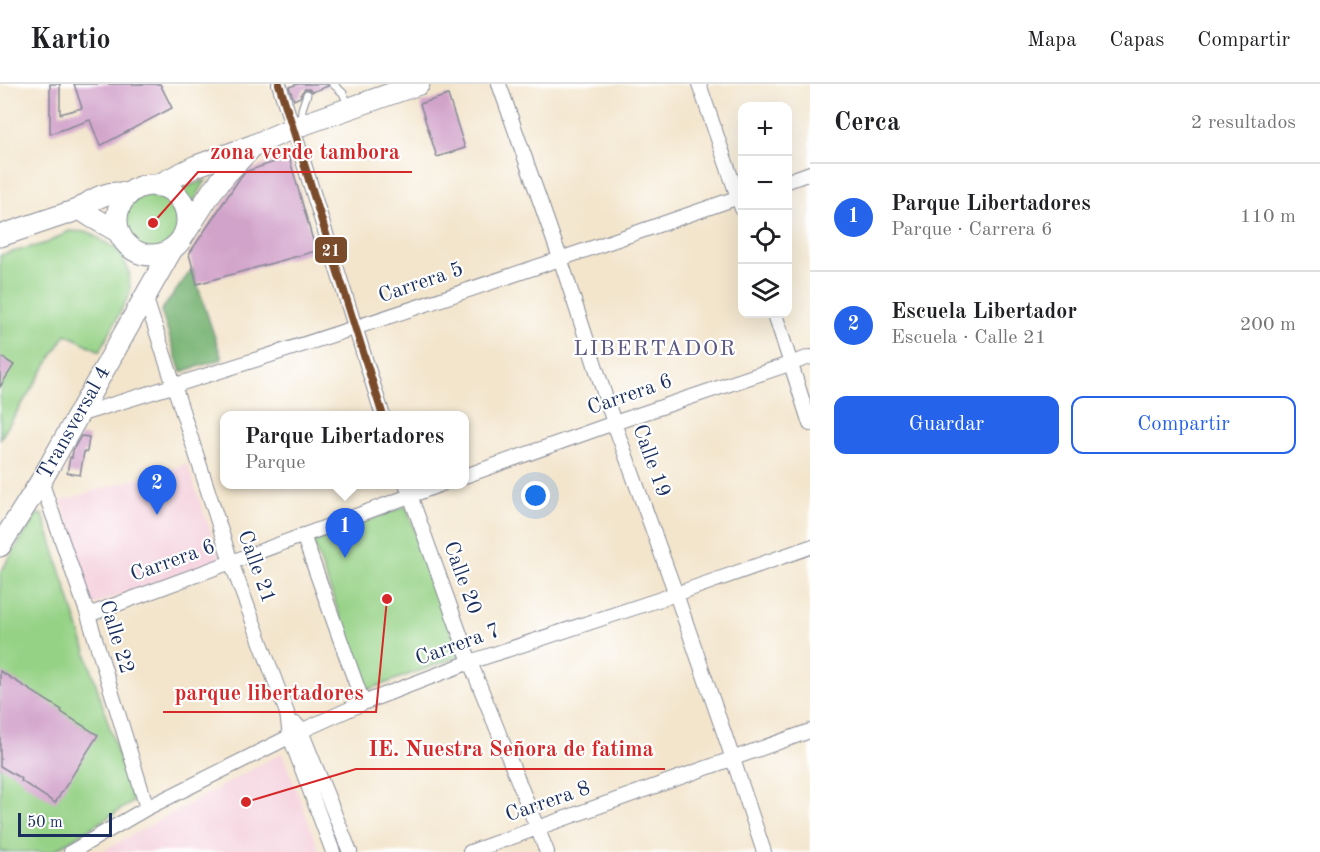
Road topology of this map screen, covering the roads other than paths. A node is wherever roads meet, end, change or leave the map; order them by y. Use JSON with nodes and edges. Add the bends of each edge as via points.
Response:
{"nodes":[{"id":1,"x":333,"y":84,"type":"edge"},
{"id":2,"x":419,"y":84,"type":"edge"},
{"id":3,"x":499,"y":84,"type":"edge"},
{"id":4,"x":699,"y":84,"type":"edge"},
{"id":5,"x":284,"y":91,"type":"edge"},
{"id":6,"x":307,"y":94,"type":"dead end"},
{"id":7,"x":350,"y":108,"type":"junction"},
{"id":8,"x":297,"y":126,"type":"junction"},
{"id":9,"x":254,"y":145,"type":"junction"},
{"id":10,"x":810,"y":173,"type":"edge"},
{"id":11,"x":792,"y":180,"type":"edge"},
{"id":12,"x":156,"y":186,"type":"junction"},
{"id":13,"x":738,"y":193,"type":"edge"},
{"id":14,"x":128,"y":195,"type":"junction"},
{"id":15,"x":738,"y":202,"type":"edge"},
{"id":16,"x":80,"y":209,"type":"junction"},
{"id":17,"x":0,"y":236,"type":"edge"},
{"id":18,"x":124,"y":239,"type":"junction"},
{"id":19,"x":178,"y":241,"type":"junction"},
{"id":20,"x":560,"y":258,"type":"junction"},
{"id":21,"x":145,"y":296,"type":"junction"},
{"id":22,"x":776,"y":318,"type":"edge"},
{"id":23,"x":355,"y":327,"type":"junction"},
{"id":24,"x":810,"y":357,"type":"edge"},
{"id":25,"x":790,"y":364,"type":"junction"},
{"id":26,"x":173,"y":386,"type":"junction"},
{"id":27,"x":381,"y":411,"type":"edge"},
{"id":28,"x":78,"y":415,"type":"junction"},
{"id":29,"x":614,"y":423,"type":"junction"},
{"id":30,"x":810,"y":424,"type":"edge"},
{"id":31,"x":469,"y":475,"type":"edge"},
{"id":32,"x":41,"y":481,"type":"junction"},
{"id":33,"x":408,"y":490,"type":"edge"},
{"id":34,"x":303,"y":535,"type":"junction"},
{"id":35,"x":0,"y":546,"type":"edge"},
{"id":36,"x":810,"y":547,"type":"edge"},
{"id":37,"x":231,"y":562,"type":"junction"},
{"id":38,"x":676,"y":594,"type":"junction"},
{"id":39,"x":88,"y":615,"type":"junction"},
{"id":40,"x":470,"y":662,"type":"junction"},
{"id":41,"x":363,"y":703,"type":"junction"},
{"id":42,"x":810,"y":731,"type":"edge"},
{"id":43,"x":296,"y":734,"type":"junction"},
{"id":44,"x":733,"y":759,"type":"junction"},
{"id":45,"x":147,"y":808,"type":"junction"},
{"id":46,"x":538,"y":829,"type":"junction"},
{"id":47,"x":71,"y":852,"type":"edge"},
{"id":48,"x":333,"y":852,"type":"edge"},
{"id":49,"x":350,"y":852,"type":"edge"},
{"id":50,"x":470,"y":852,"type":"edge"},
{"id":51,"x":547,"y":852,"type":"edge"},
{"id":52,"x":764,"y":852,"type":"edge"}],
"edges":[{"from":1,"to":7,"type":"lane"},
{"from":2,"to":7,"type":"main road"},
{"from":3,"to":20,"type":"street","name":"Calle 19"},
{"from":4,"to":13,"type":"street"},
{"from":5,"to":8,"type":"street"},
{"from":6,"to":8,"type":"lane"},
{"from":7,"to":8,"type":"main road"},
{"from":8,"to":9,"type":"main road"},
{"from":8,"to":23,"type":"street"},
{"from":9,"to":12,"type":"main road","via":[[196,166]]},
{"from":9,"to":19,"type":"main road","name":"Transversal 4","via":[[212,191]]},
{"from":10,"to":11,"type":"street"},
{"from":12,"to":14,"type":"main road","via":[[141,187]]},
{"from":12,"to":19,"type":"main road","via":[[175,194],[186,212],[187,223]]},
{"from":14,"to":16,"type":"main road","via":[[104,195]]},
{"from":14,"to":18,"type":"main road","via":[[117,222]]},
{"from":15,"to":20,"type":"street","name":"Carrera 5"},
{"from":16,"to":17,"type":"main road"},
{"from":16,"to":18,"type":"main road"},
{"from":18,"to":19,"type":"main road","via":[[142,254],[150,255],[157,255]]},
{"from":18,"to":21,"type":"main road","via":[[140,271]]},
{"from":19,"to":21,"type":"main road","name":"Transversal 4"},
{"from":20,"to":23,"type":"street","name":"Carrera 5"},
{"from":20,"to":29,"type":"street","name":"Calle 19"},
{"from":21,"to":26,"type":"street","name":"Calle 21"},
{"from":21,"to":28,"type":"main road","name":"Transversal 4"},
{"from":22,"to":25,"type":"street"},
{"from":23,"to":26,"type":"street","name":"Carrera 5"},
{"from":23,"to":27,"type":"street"},
{"from":24,"to":25,"type":"street","name":"Carrera 6"},
{"from":25,"to":29,"type":"street","name":"Carrera 6"},
{"from":25,"to":30,"type":"street"},
{"from":26,"to":28,"type":"street","name":"Carrera 5"},
{"from":26,"to":37,"type":"street","name":"Calle 21"},
{"from":28,"to":32,"type":"main road","name":"Transversal 4"},
{"from":29,"to":31,"type":"street","name":"Carrera 6"},
{"from":29,"to":38,"type":"street","name":"Calle 19"},
{"from":32,"to":35,"type":"main road","name":"Transversal 4"},
{"from":32,"to":39,"type":"street","name":"Calle 22"},
{"from":33,"to":34,"type":"street","name":"Carrera 6"},
{"from":33,"to":40,"type":"street","name":"Calle 20"},
{"from":34,"to":37,"type":"street","name":"Carrera 6"},
{"from":34,"to":41,"type":"street"},
{"from":36,"to":38,"type":"street","name":"Carrera 7"},
{"from":37,"to":39,"type":"street","name":"Carrera 6"},
{"from":37,"to":43,"type":"street","name":"Calle 21"},
{"from":38,"to":40,"type":"street","name":"Carrera 7"},
{"from":38,"to":44,"type":"street","name":"Calle 19"},
{"from":39,"to":45,"type":"street","name":"Calle 22"},
{"from":40,"to":41,"type":"street","name":"Carrera 7"},
{"from":40,"to":46,"type":"street","name":"Calle 20"},
{"from":41,"to":43,"type":"street","name":"Carrera 7"},
{"from":42,"to":44,"type":"street","name":"Carrera 8"},
{"from":43,"to":45,"type":"street","name":"Carrera 7"},
{"from":43,"to":48,"type":"street","name":"Calle 21"},
{"from":43,"to":49,"type":"street","name":"Calle 21"},
{"from":44,"to":46,"type":"street","name":"Carrera 8"},
{"from":44,"to":52,"type":"street","name":"Calle 19"},
{"from":45,"to":47,"type":"street","name":"Carrera 7"},
{"from":46,"to":50,"type":"street","name":"Carrera 8"},
{"from":46,"to":51,"type":"street","name":"Calle 20"}]}
